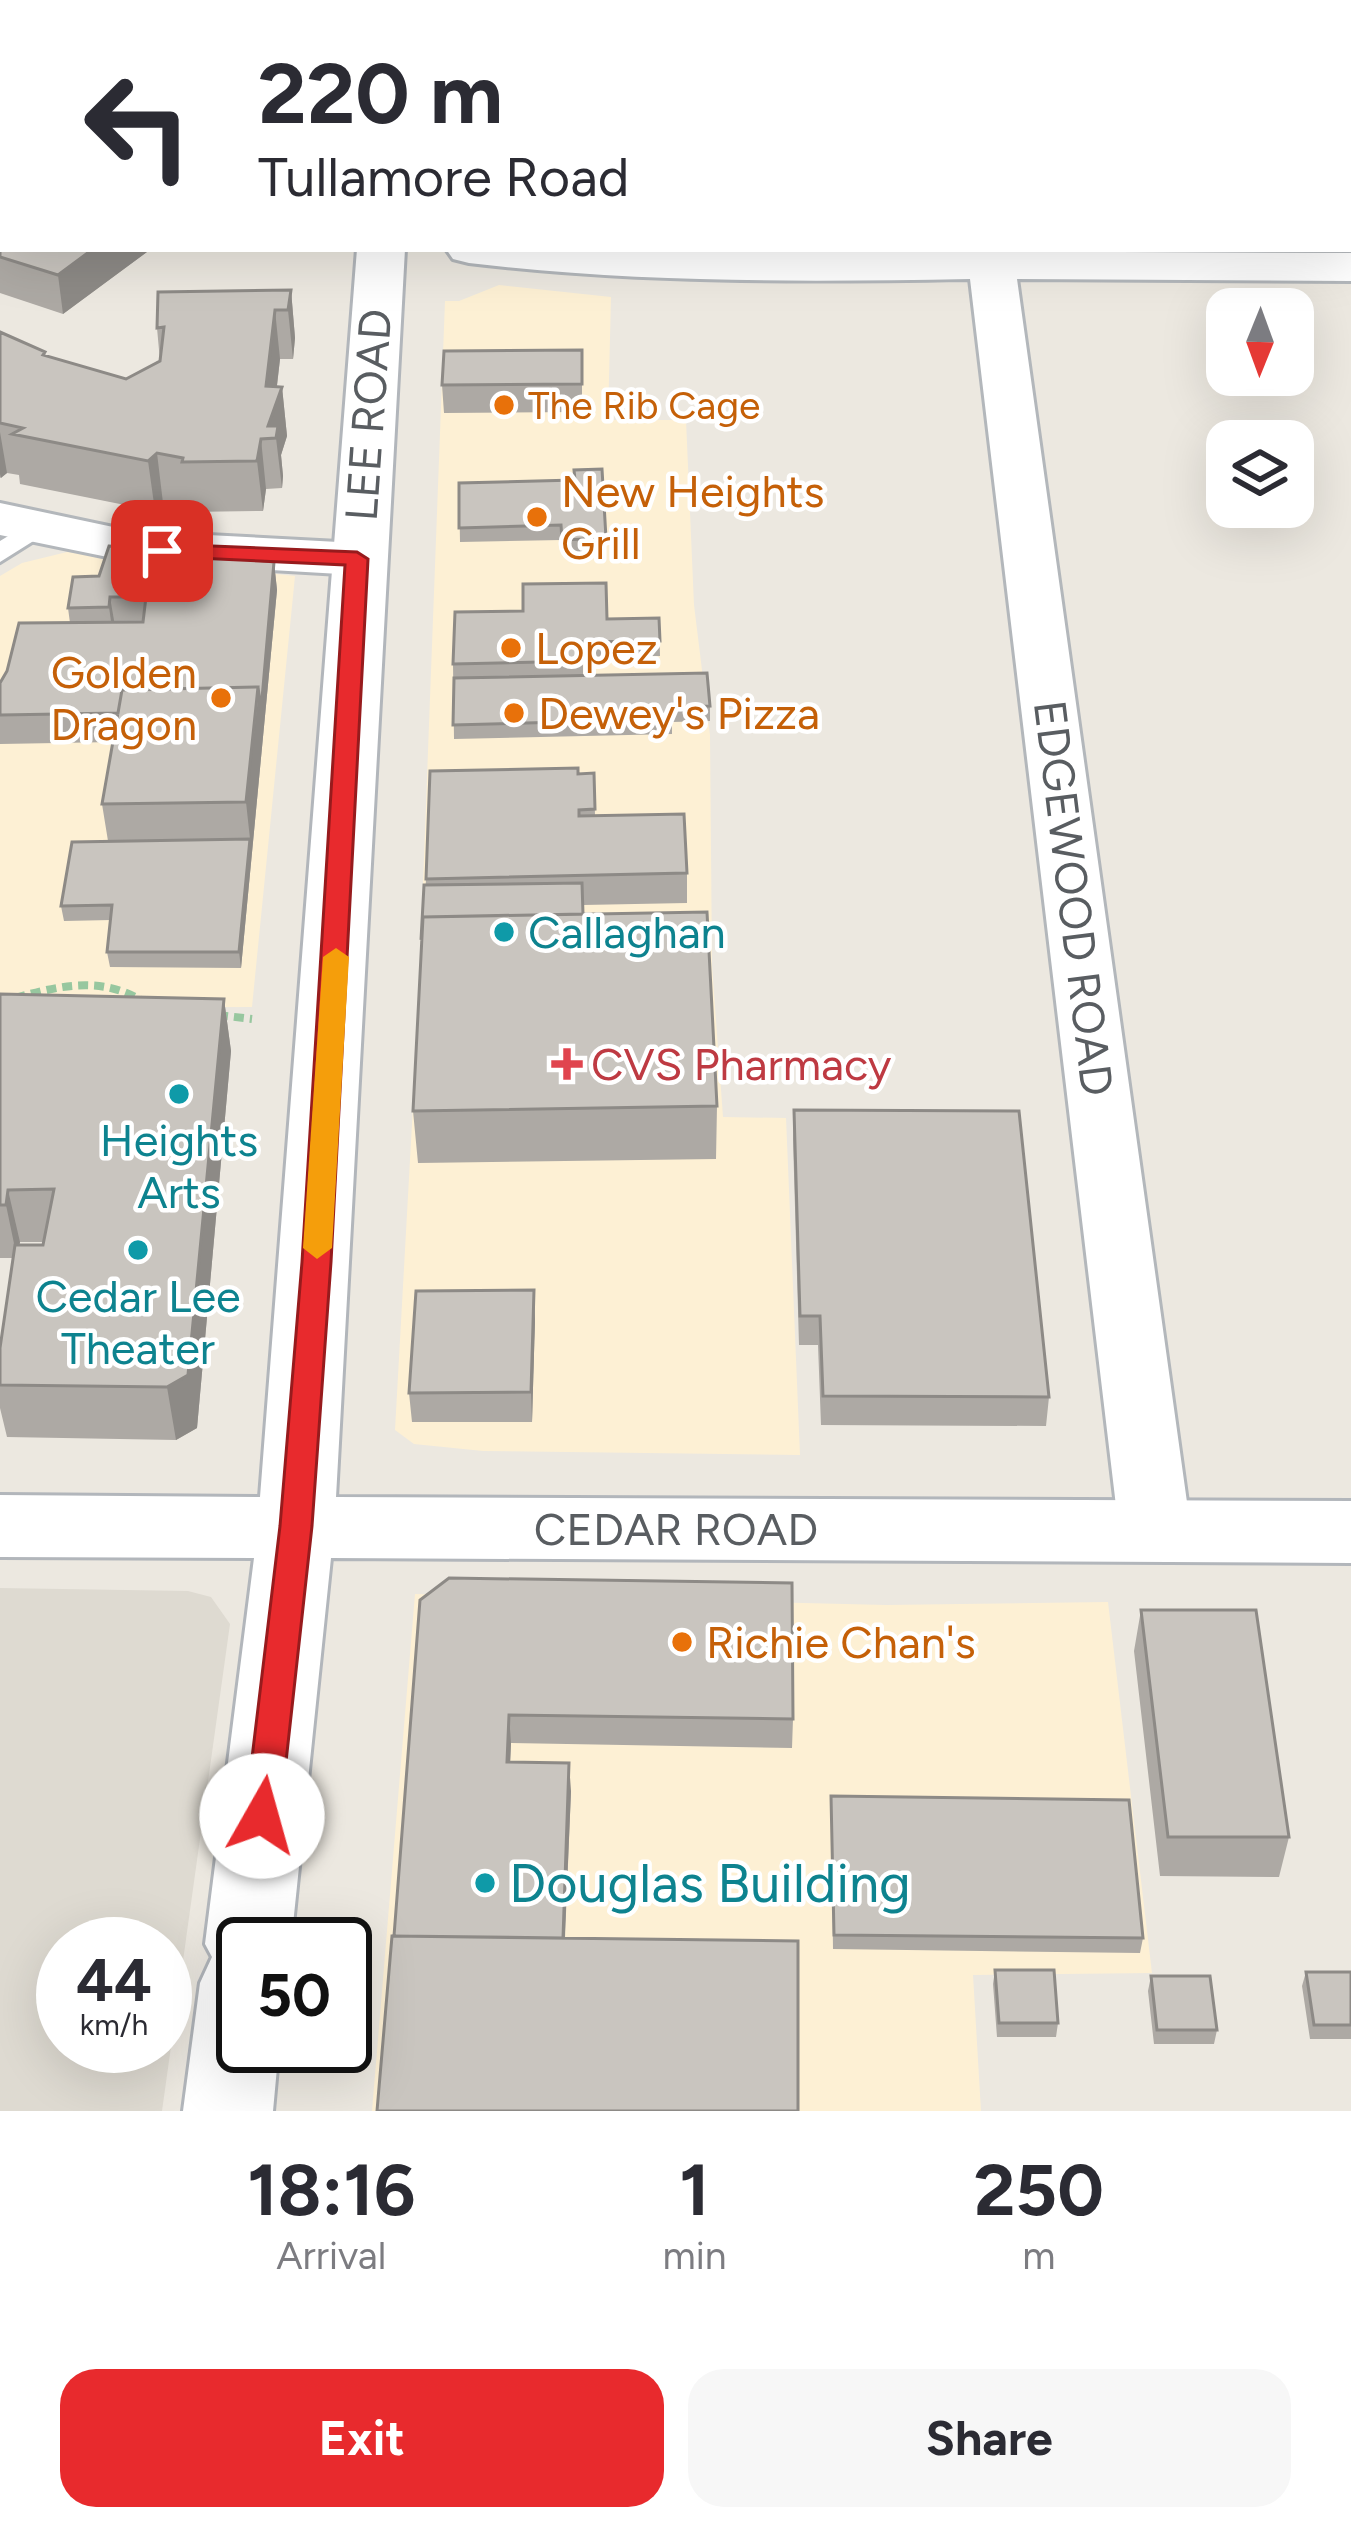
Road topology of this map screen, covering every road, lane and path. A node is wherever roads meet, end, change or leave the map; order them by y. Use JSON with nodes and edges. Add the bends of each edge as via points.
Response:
{"nodes":[{"id":1,"x":381,"y":252,"type":"edge"},
{"id":2,"x":498,"y":252,"type":"edge"},
{"id":3,"x":992,"y":265,"type":"junction"},
{"id":4,"x":1351,"y":267,"type":"edge"},
{"id":5,"x":11,"y":534,"type":"edge"},
{"id":6,"x":357,"y":559,"type":"junction"},
{"id":7,"x":4,"y":1001,"type":"edge"},
{"id":8,"x":152,"y":1009,"type":"edge"},
{"id":9,"x":202,"y":1013,"type":"edge"},
{"id":10,"x":16,"y":1018,"type":"edge"},
{"id":11,"x":252,"y":1019,"type":"dead end"},
{"id":12,"x":0,"y":1526,"type":"edge"},
{"id":13,"x":296,"y":1526,"type":"junction"},
{"id":14,"x":1155,"y":1531,"type":"junction"},
{"id":15,"x":1351,"y":1532,"type":"edge"},
{"id":16,"x":251,"y":1917,"type":"edge"},
{"id":17,"x":232,"y":2073,"type":"edge"},
{"id":18,"x":228,"y":2111,"type":"edge"}],
"edges":[{"from":1,"to":6,"type":"main road","name":"LEE ROAD"},
{"from":2,"to":3,"type":"street","via":[[655,268]]},
{"from":3,"to":4,"type":"street"},
{"from":3,"to":14,"type":"street","name":"EDGEWOOD ROAD"},
{"from":5,"to":6,"type":"street","via":[[162,551]]},
{"from":6,"to":13,"type":"main road","name":"LEE ROAD"},
{"from":7,"to":8,"type":"path","via":[[36,989],[109,986]]},
{"from":7,"to":10,"type":"path"},
{"from":9,"to":11,"type":"path"},
{"from":12,"to":13,"type":"main road","name":"CEDAR ROAD"},
{"from":13,"to":14,"type":"main road","name":"CEDAR ROAD"},
{"from":13,"to":16,"type":"main road","name":"LEE ROAD"},
{"from":14,"to":15,"type":"main road","name":"CEDAR ROAD"},
{"from":17,"to":18,"type":"main road"}]}
